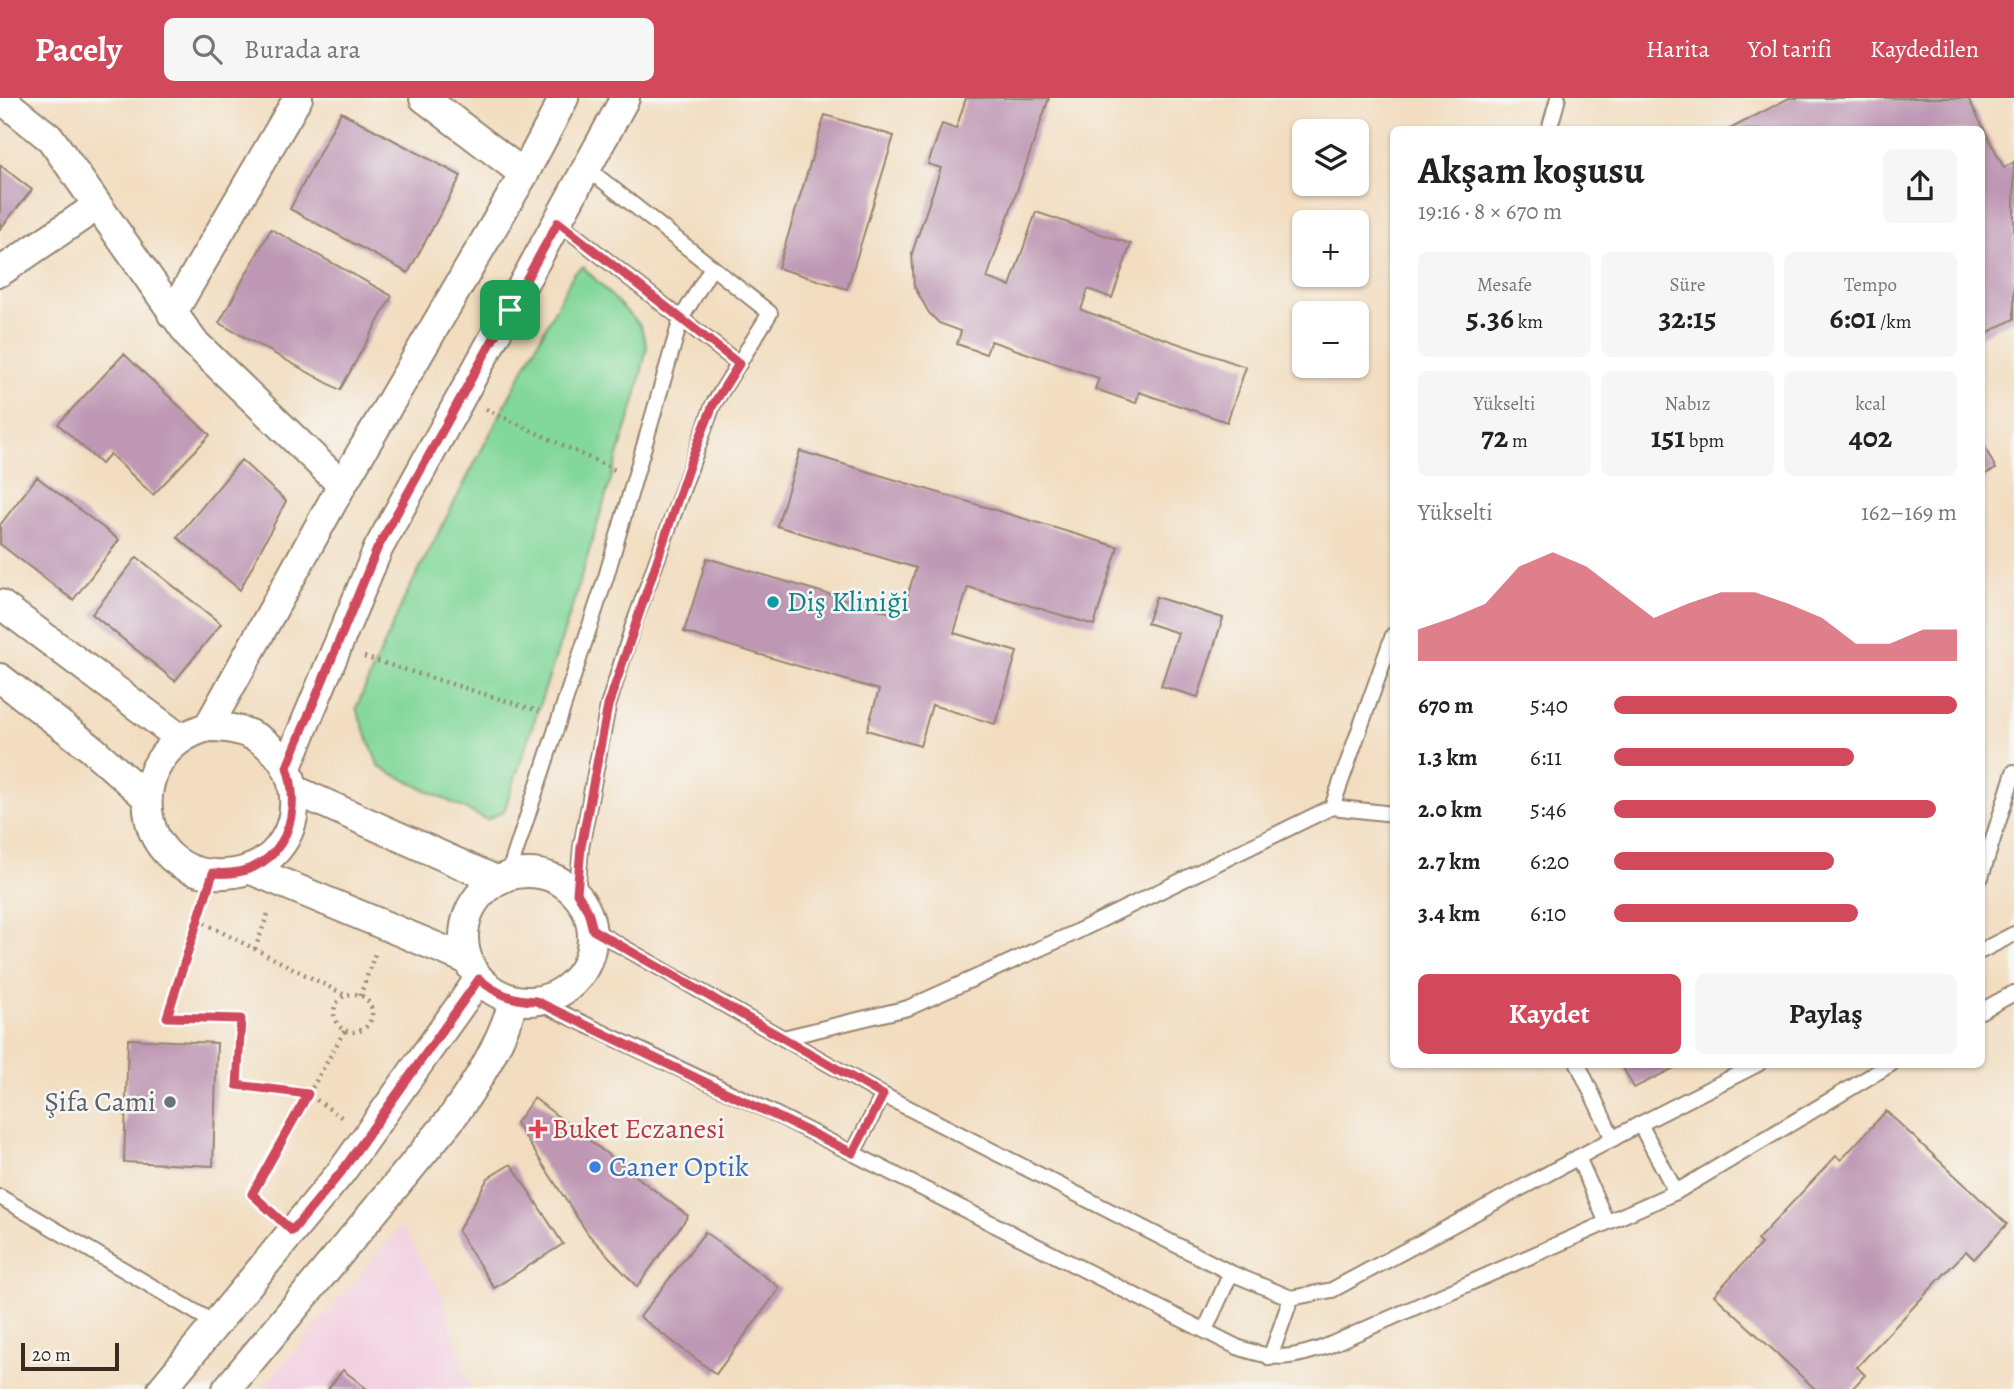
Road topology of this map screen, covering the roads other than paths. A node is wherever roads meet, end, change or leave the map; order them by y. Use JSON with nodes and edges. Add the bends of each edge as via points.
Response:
{"nodes":[{"id":1,"x":0,"y":98,"type":"edge"},
{"id":2,"x":298,"y":98,"type":"edge"},
{"id":3,"x":424,"y":98,"type":"edge"},
{"id":4,"x":564,"y":98,"type":"edge"},
{"id":5,"x":625,"y":98,"type":"edge"},
{"id":6,"x":1558,"y":98,"type":"edge"},
{"id":7,"x":1550,"y":126,"type":"edge"},
{"id":8,"x":588,"y":169,"type":"junction"},
{"id":9,"x":524,"y":174,"type":"junction"},
{"id":10,"x":97,"y":205,"type":"junction"},
{"id":11,"x":558,"y":222,"type":"junction"},
{"id":12,"x":712,"y":267,"type":"junction"},
{"id":13,"x":0,"y":272,"type":"edge"},
{"id":14,"x":172,"y":314,"type":"junction"},
{"id":15,"x":681,"y":319,"type":"junction"},
{"id":16,"x":739,"y":364,"type":"junction"},
{"id":17,"x":342,"y":485,"type":"junction"},
{"id":18,"x":0,"y":604,"type":"edge"},
{"id":19,"x":1390,"y":643,"type":"edge"},
{"id":20,"x":0,"y":678,"type":"edge"},
{"id":21,"x":208,"y":727,"type":"junction"},
{"id":22,"x":180,"y":738,"type":"junction"},
{"id":23,"x":2014,"y":772,"type":"edge"},
{"id":24,"x":291,"y":779,"type":"junction"},
{"id":25,"x":146,"y":797,"type":"junction"},
{"id":26,"x":1332,"y":807,"type":"junction"},
{"id":27,"x":1390,"y":814,"type":"edge"},
{"id":28,"x":1985,"y":864,"type":"edge"},
{"id":29,"x":250,"y":869,"type":"junction"},
{"id":30,"x":502,"y":878,"type":"junction"},
{"id":31,"x":577,"y":893,"type":"junction"},
{"id":32,"x":593,"y":930,"type":"junction"},
{"id":33,"x":2014,"y":934,"type":"edge"},
{"id":34,"x":1985,"y":949,"type":"edge"},
{"id":35,"x":473,"y":970,"type":"junction"},
{"id":36,"x":2014,"y":993,"type":"edge"},
{"id":37,"x":525,"y":1001,"type":"junction"},
{"id":38,"x":1985,"y":1009,"type":"edge"},
{"id":39,"x":783,"y":1038,"type":"junction"},
{"id":40,"x":1580,"y":1068,"type":"edge"},
{"id":41,"x":1750,"y":1068,"type":"edge"},
{"id":42,"x":1884,"y":1068,"type":"edge"},
{"id":43,"x":883,"y":1095,"type":"junction"},
{"id":44,"x":1640,"y":1124,"type":"junction"},
{"id":45,"x":1613,"y":1139,"type":"junction"},
{"id":46,"x":853,"y":1153,"type":"junction"},
{"id":47,"x":1578,"y":1157,"type":"junction"},
{"id":48,"x":1676,"y":1192,"type":"junction"},
{"id":49,"x":0,"y":1197,"type":"edge"},
{"id":50,"x":1606,"y":1222,"type":"junction"},
{"id":51,"x":1231,"y":1273,"type":"junction"},
{"id":52,"x":1291,"y":1298,"type":"junction"},
{"id":53,"x":216,"y":1324,"type":"junction"},
{"id":54,"x":1205,"y":1330,"type":"junction"},
{"id":55,"x":1270,"y":1358,"type":"junction"},
{"id":56,"x":162,"y":1389,"type":"edge"},
{"id":57,"x":227,"y":1389,"type":"edge"}],
"edges":[{"from":1,"to":10,"type":"street","via":[[51,139]]},
{"from":2,"to":14,"type":"street"},
{"from":3,"to":9,"type":"street"},
{"from":4,"to":9,"type":"street"},
{"from":5,"to":8,"type":"street"},
{"from":6,"to":7,"type":"lane"},
{"from":8,"to":11,"type":"street"},
{"from":8,"to":12,"type":"lane"},
{"from":9,"to":17,"type":"street"},
{"from":10,"to":13,"type":"street"},
{"from":10,"to":14,"type":"street"},
{"from":11,"to":15,"type":"lane"},
{"from":11,"to":24,"type":"street","via":[[377,549],[336,648]]},
{"from":12,"to":15,"type":"lane"},
{"from":12,"to":16,"type":"lane","via":[[771,313]]},
{"from":14,"to":17,"type":"street","via":[[218,368]]},
{"from":15,"to":16,"type":"lane"},
{"from":15,"to":30,"type":"lane","via":[[560,717]]},
{"from":16,"to":31,"type":"lane","via":[[713,405],[691,460],[608,706]]},
{"from":17,"to":21,"type":"street"},
{"from":18,"to":22,"type":"street"},
{"from":19,"to":26,"type":"lane"},
{"from":20,"to":25,"type":"street"},
{"from":21,"to":22,"type":"street"},
{"from":21,"to":24,"type":"street","via":[[232,727],[254,734],[273,748]]},
{"from":22,"to":25,"type":"street","via":[[156,763]]},
{"from":23,"to":28,"type":"lane"},
{"from":24,"to":29,"type":"street","via":[[294,814],[286,837],[270,856]]},
{"from":24,"to":30,"type":"street"},
{"from":25,"to":29,"type":"street","via":[[149,821],[160,844],[178,861],[201,872]]},
{"from":26,"to":27,"type":"lane"},
{"from":26,"to":39,"type":"lane","via":[[1070,935],[908,1007]]},
{"from":29,"to":35,"type":"street","via":[[385,926]]},
{"from":30,"to":31,"type":"street","via":[[526,872],[545,874]]},
{"from":30,"to":35,"type":"street","via":[[476,899],[464,924],[463,943]]},
{"from":31,"to":32,"type":"street"},
{"from":32,"to":37,"type":"street","via":[[585,970],[572,985],[555,996]]},
{"from":32,"to":39,"type":"lane"},
{"from":33,"to":34,"type":"lane"},
{"from":35,"to":37,"type":"street","via":[[495,992]]},
{"from":35,"to":53,"type":"street","via":[[367,1136]]},
{"from":36,"to":38,"type":"lane"},
{"from":37,"to":46,"type":"lane"},
{"from":37,"to":57,"type":"street","via":[[485,1072],[451,1119]]},
{"from":39,"to":43,"type":"lane"},
{"from":40,"to":45,"type":"lane"},
{"from":41,"to":44,"type":"lane"},
{"from":42,"to":48,"type":"lane"},
{"from":43,"to":46,"type":"lane"},
{"from":43,"to":51,"type":"lane"},
{"from":44,"to":45,"type":"lane"},
{"from":44,"to":48,"type":"lane"},
{"from":45,"to":47,"type":"lane"},
{"from":46,"to":54,"type":"lane"},
{"from":47,"to":50,"type":"lane"},
{"from":47,"to":52,"type":"lane","via":[[1332,1290]]},
{"from":48,"to":50,"type":"lane"},
{"from":49,"to":53,"type":"lane"},
{"from":50,"to":55,"type":"lane","via":[[1325,1347],[1300,1356]]},
{"from":51,"to":52,"type":"lane"},
{"from":51,"to":54,"type":"lane"},
{"from":52,"to":55,"type":"lane"},
{"from":53,"to":56,"type":"street"},
{"from":54,"to":55,"type":"lane"}]}
